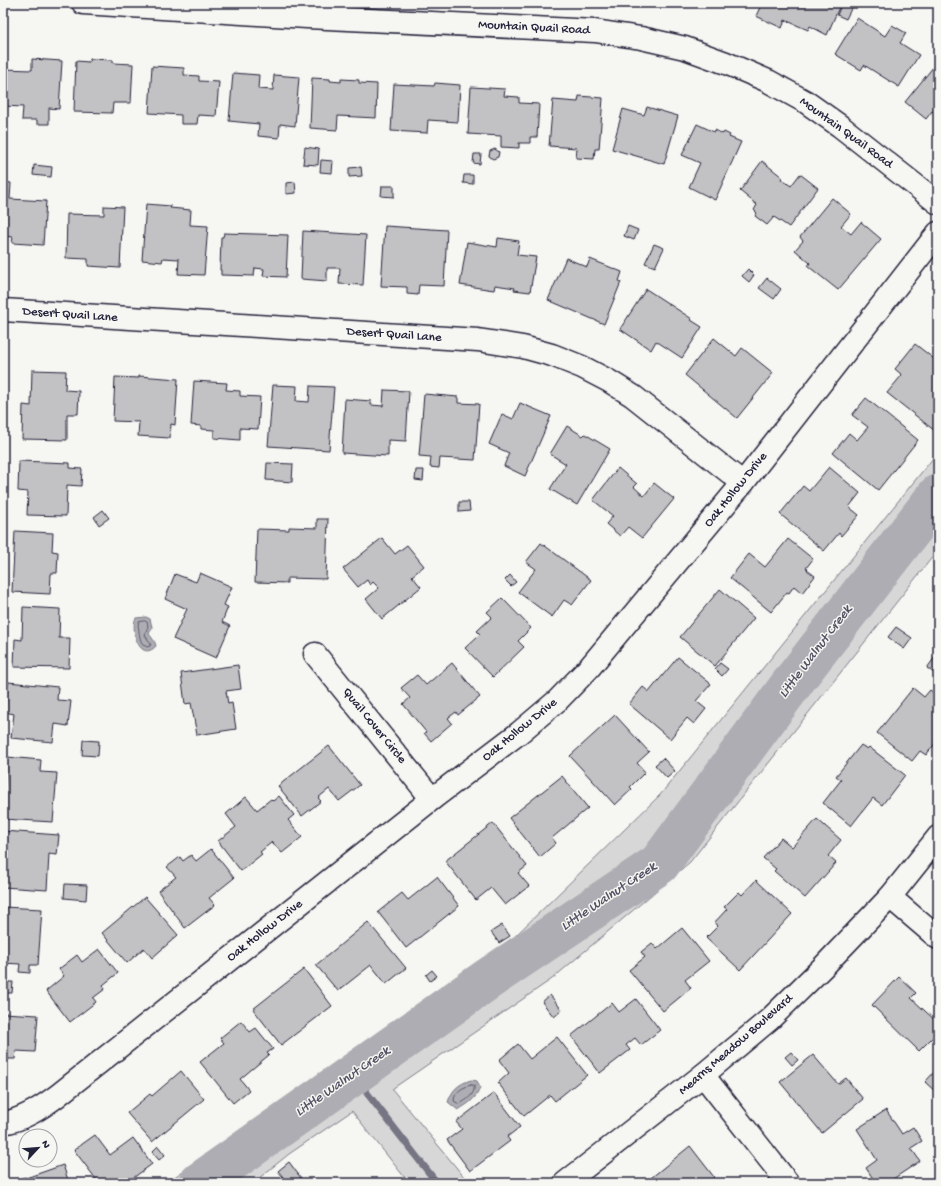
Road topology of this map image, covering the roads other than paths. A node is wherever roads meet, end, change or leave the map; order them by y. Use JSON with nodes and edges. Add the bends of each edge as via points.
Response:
{"nodes":[{"id":1,"x":83,"y":3,"type":"edge"},
{"id":2,"x":308,"y":10,"type":"edge"},
{"id":3,"x":938,"y":203,"type":"edge"},
{"id":4,"x":938,"y":233,"type":"edge"},
{"id":5,"x":3,"y":310,"type":"edge"},
{"id":6,"x":743,"y":483,"type":"junction"},
{"id":7,"x":315,"y":654,"type":"dead end"},
{"id":8,"x":432,"y":799,"type":"junction"},
{"id":9,"x":938,"y":837,"type":"edge"},
{"id":10,"x":890,"y":897,"type":"junction"},
{"id":11,"x":938,"y":938,"type":"edge"},
{"id":12,"x":703,"y":1075,"type":"junction"},
{"id":13,"x":3,"y":1123,"type":"edge"},
{"id":14,"x":565,"y":1183,"type":"edge"},
{"id":15,"x":788,"y":1183,"type":"edge"}],
"edges":[{"from":1,"to":2,"type":"street","name":"Mountain Quail Road"},
{"from":2,"to":3,"type":"street","name":"Mountain Quail Road","via":[[595,31],[684,48],[761,78],[806,102]]},
{"from":4,"to":6,"type":"street","name":"Oak Hollow Drive"},
{"from":5,"to":6,"type":"street","name":"Desert Quail Lane","via":[[478,340],[523,347],[552,355],[609,381],[633,396]]},
{"from":6,"to":8,"type":"street","name":"Oak Hollow Drive","via":[[589,668],[558,700]]},
{"from":7,"to":8,"type":"street","name":"Quail Cover Circle"},
{"from":8,"to":13,"type":"street","name":"Oak Hollow Drive","via":[[57,1096],[27,1115]]},
{"from":9,"to":10,"type":"street","name":"Mearns Meadow Boulevard"},
{"from":10,"to":11,"type":"street"},
{"from":10,"to":12,"type":"street","name":"Mearns Meadow Boulevard","via":[[770,1019]]},
{"from":12,"to":14,"type":"street","name":"Mearns Meadow Boulevard"},
{"from":12,"to":15,"type":"street"}]}
